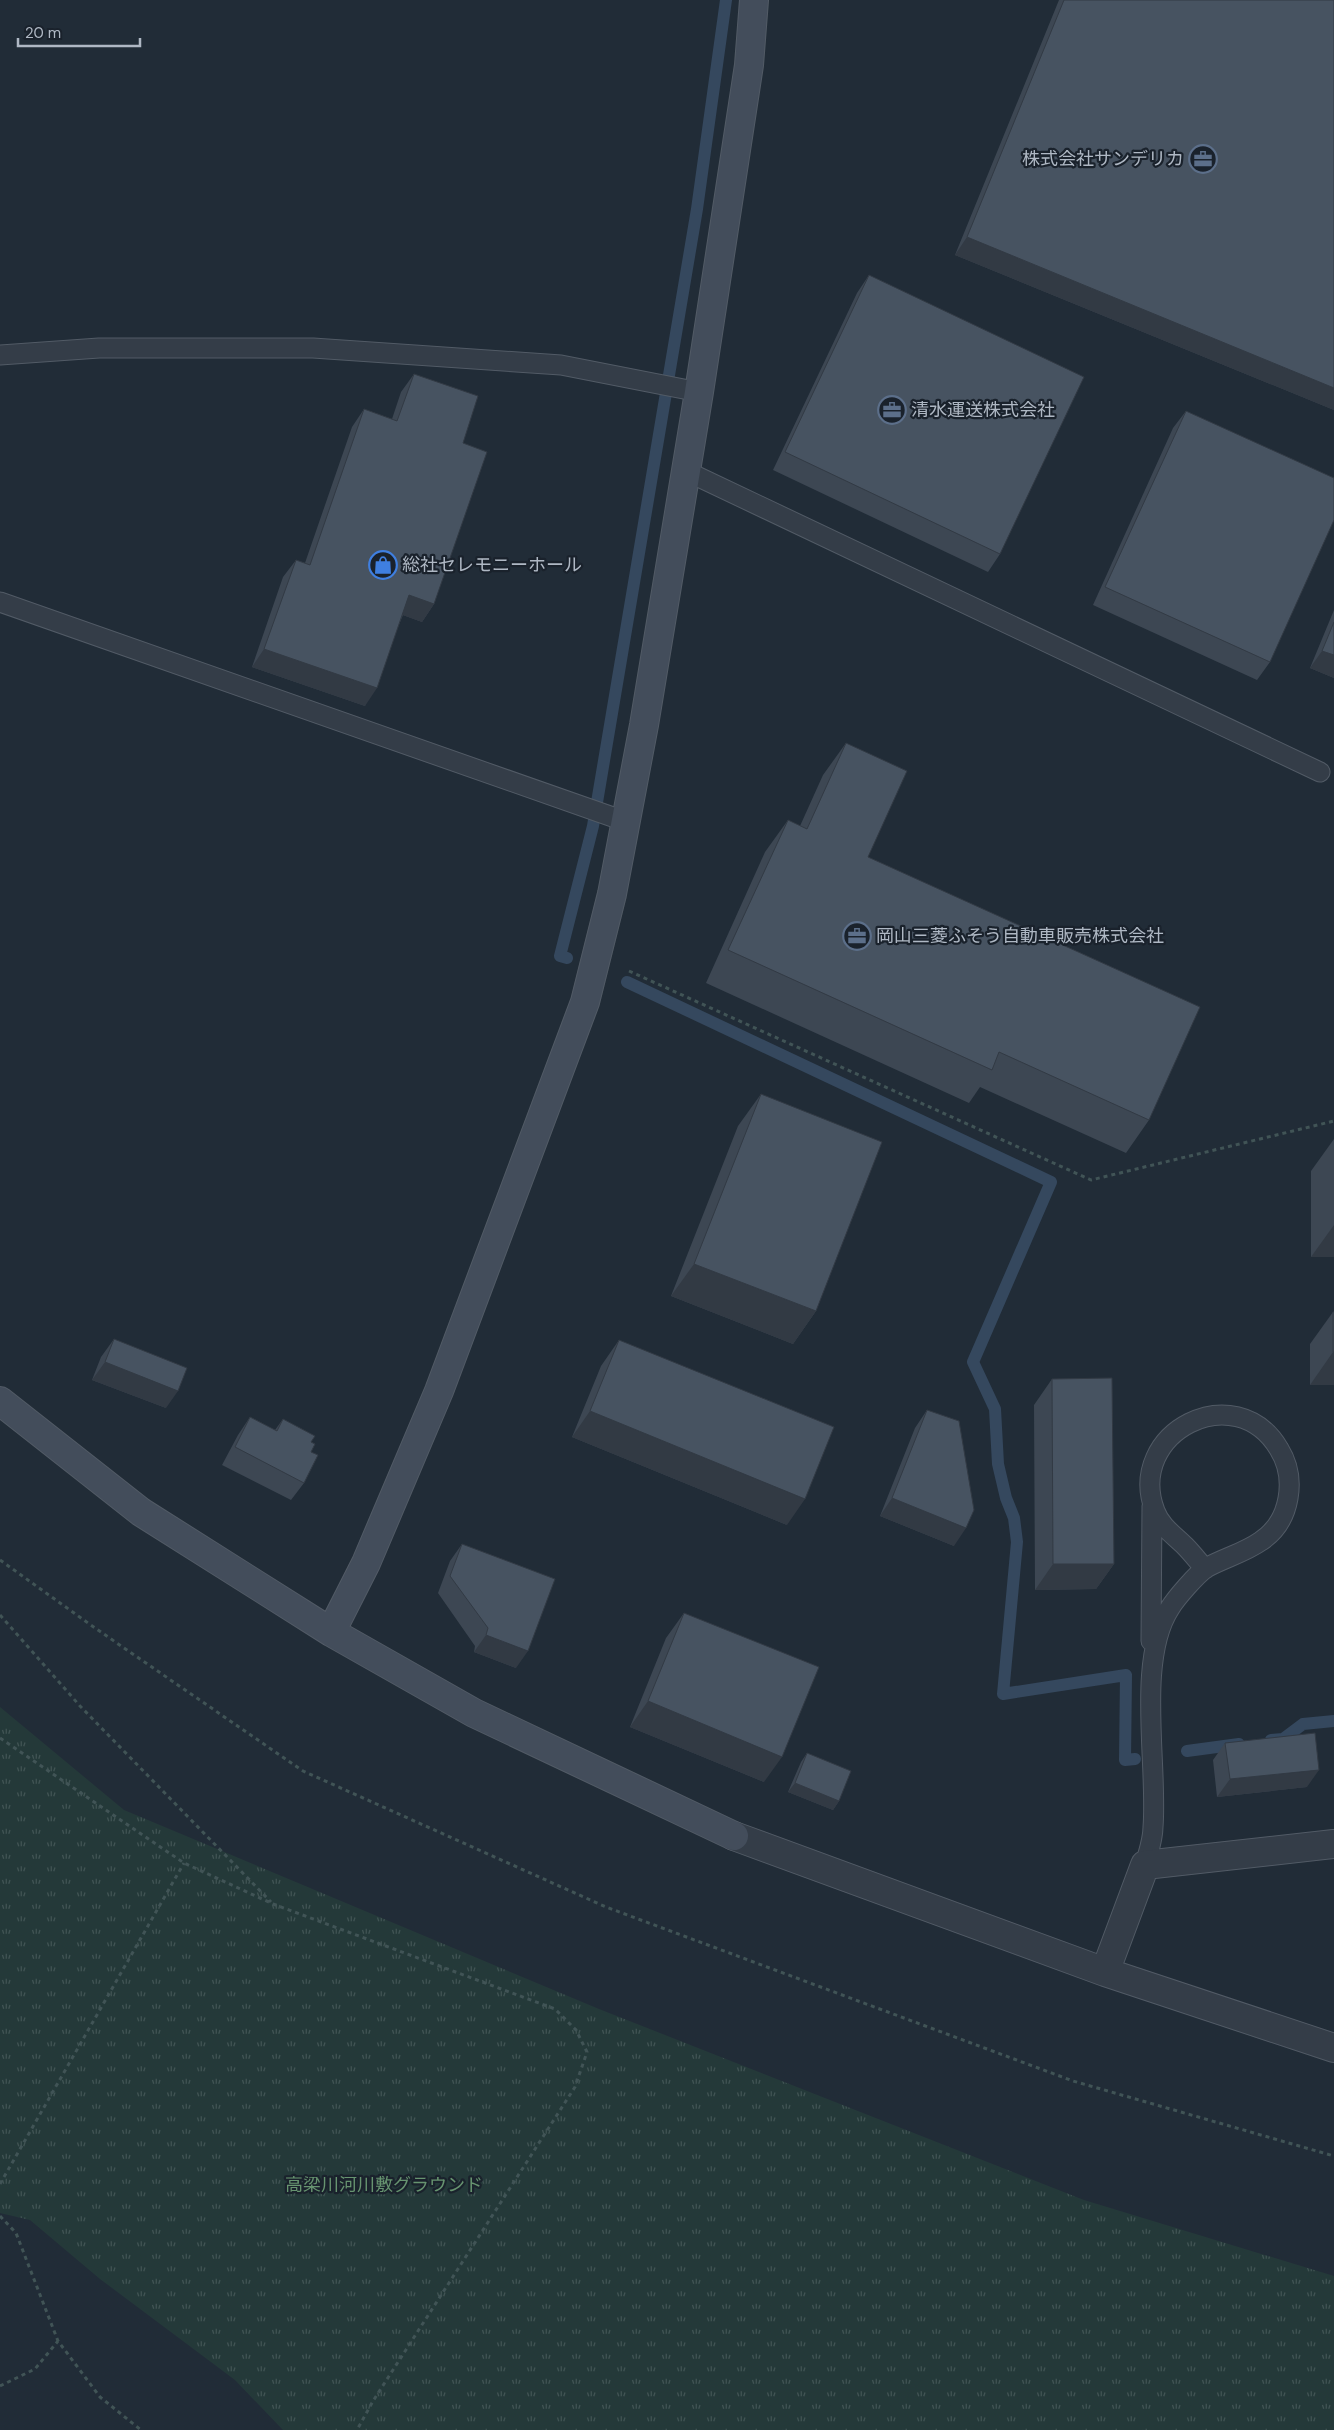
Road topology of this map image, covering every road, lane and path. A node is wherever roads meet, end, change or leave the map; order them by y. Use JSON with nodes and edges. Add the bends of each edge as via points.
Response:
{"nodes":[{"id":1,"x":754,"y":0,"type":"edge"},
{"id":2,"x":0,"y":355,"type":"edge"},
{"id":3,"x":679,"y":388,"type":"junction"},
{"id":4,"x":686,"y":471,"type":"junction"},
{"id":5,"x":0,"y":602,"type":"edge"},
{"id":6,"x":1320,"y":772,"type":"dead end"},
{"id":7,"x":606,"y":815,"type":"junction"},
{"id":8,"x":596,"y":956,"type":"junction"},
{"id":9,"x":1334,"y":1121,"type":"edge"},
{"id":10,"x":0,"y":1402,"type":"edge"},
{"id":11,"x":1152,"y":1500,"type":"junction"},
{"id":12,"x":0,"y":1560,"type":"edge"},
{"id":13,"x":1205,"y":1569,"type":"junction"},
{"id":14,"x":0,"y":1615,"type":"edge"},
{"id":15,"x":331,"y":1632,"type":"junction"},
{"id":16,"x":1151,"y":1667,"type":"junction"},
{"id":17,"x":0,"y":1738,"type":"edge"},
{"id":18,"x":1334,"y":1844,"type":"edge"},
{"id":19,"x":184,"y":1863,"type":"junction"},
{"id":20,"x":1145,"y":1865,"type":"junction"},
{"id":21,"x":273,"y":1904,"type":"junction"},
{"id":22,"x":1106,"y":1972,"type":"junction"},
{"id":23,"x":1334,"y":2048,"type":"edge"},
{"id":24,"x":1334,"y":2156,"type":"edge"},
{"id":25,"x":0,"y":2184,"type":"edge"},
{"id":26,"x":0,"y":2216,"type":"edge"},
{"id":27,"x":58,"y":2341,"type":"junction"},
{"id":28,"x":0,"y":2386,"type":"edge"},
{"id":29,"x":141,"y":2430,"type":"edge"},
{"id":30,"x":357,"y":2430,"type":"edge"}],
"edges":[{"from":1,"to":3,"type":"street","via":[[749,65]]},
{"from":2,"to":3,"type":"lane","via":[[99,348],[313,348],[561,365]]},
{"from":3,"to":4,"type":"street"},
{"from":4,"to":6,"type":"lane"},
{"from":4,"to":7,"type":"street"},
{"from":5,"to":7,"type":"lane"},
{"from":7,"to":8,"type":"street"},
{"from":8,"to":9,"type":"path","via":[[1091,1180]]},
{"from":8,"to":15,"type":"street","via":[[585,1002],[439,1391],[366,1564]]},
{"from":10,"to":15,"type":"street","via":[[142,1512]]},
{"from":11,"to":13,"type":"lane","via":[[1168,1532]]},
{"from":11,"to":13,"type":"lane","via":[[1150,1478],[1160,1450],[1176,1431],[1201,1417],[1231,1416],[1245,1420],[1258,1426],[1278,1446],[1289,1470],[1288,1502],[1283,1516],[1264,1540]]},
{"from":11,"to":16,"type":"lane"},
{"from":12,"to":24,"type":"path","via":[[303,1771],[606,1907],[1073,2080]]},
{"from":13,"to":16,"type":"lane","via":[[1170,1607],[1156,1635]]},
{"from":14,"to":21,"type":"path","via":[[80,1706]]},
{"from":15,"to":22,"type":"street","via":[[474,1713],[734,1836]]},
{"from":16,"to":20,"type":"lane","via":[[1153,1828]]},
{"from":17,"to":19,"type":"path"},
{"from":18,"to":20,"type":"street"},
{"from":19,"to":21,"type":"path"},
{"from":19,"to":25,"type":"path"},
{"from":20,"to":22,"type":"street"},
{"from":21,"to":30,"type":"path","via":[[555,2009],[576,2030],[587,2052],[575,2087],[372,2400]]},
{"from":22,"to":23,"type":"street"},
{"from":26,"to":27,"type":"path","via":[[16,2233]]},
{"from":27,"to":28,"type":"path","via":[[35,2369]]},
{"from":27,"to":29,"type":"path","via":[[100,2397]]}]}
